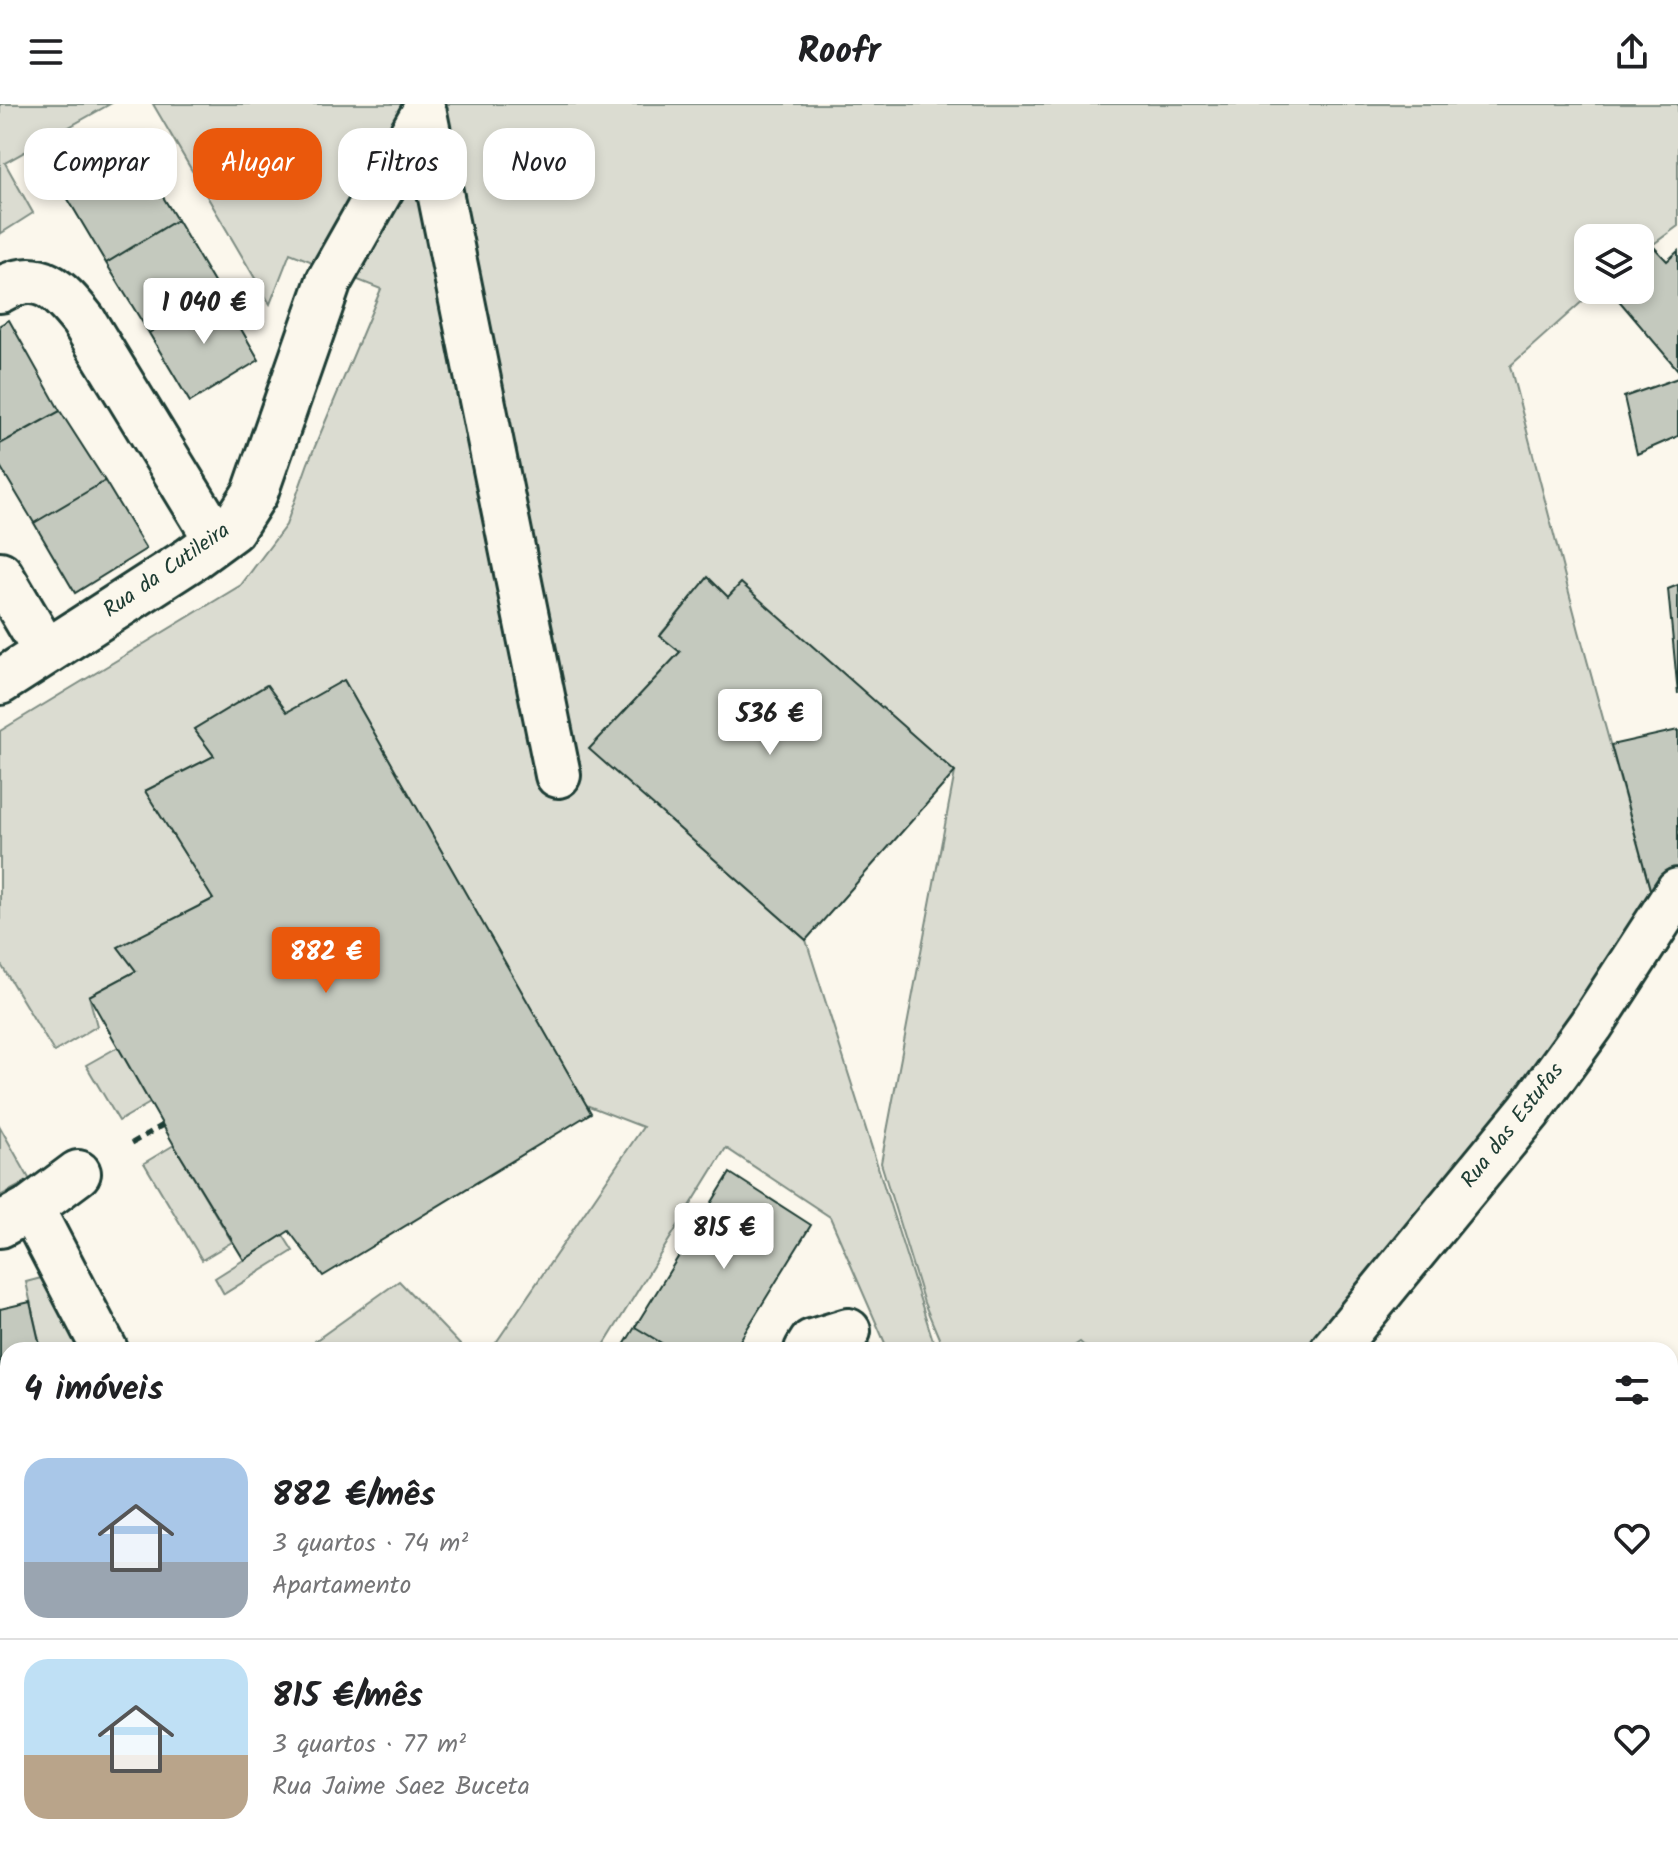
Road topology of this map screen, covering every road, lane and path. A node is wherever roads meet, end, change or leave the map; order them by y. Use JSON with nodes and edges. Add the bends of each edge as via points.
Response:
{"nodes":[{"id":1,"x":0,"y":290,"type":"edge"},
{"id":2,"x":217,"y":540,"type":"junction"},
{"id":3,"x":0,"y":574,"type":"edge"},
{"id":4,"x":46,"y":652,"type":"junction"},
{"id":5,"x":0,"y":682,"type":"edge"},
{"id":6,"x":558,"y":775,"type":"dead end"},
{"id":7,"x":1678,"y":891,"type":"edge"},
{"id":8,"x":163,"y":1125,"type":"dead end"},
{"id":9,"x":132,"y":1143,"type":"dead end"},
{"id":10,"x":78,"y":1173,"type":"dead end"},
{"id":11,"x":15,"y":1216,"type":"edge"},
{"id":12,"x":848,"y":1331,"type":"dead end"},
{"id":13,"x":100,"y":1342,"type":"edge"},
{"id":14,"x":812,"y":1342,"type":"edge"},
{"id":15,"x":1340,"y":1342,"type":"edge"}],
"edges":[{"from":1,"to":2,"type":"street","via":[[30,282],[59,290],[83,320]]},
{"from":2,"to":4,"type":"street","name":"Rua da Cutileira"},
{"from":2,"to":6,"type":"street","name":"Rua da Cutileira","via":[[232,529],[255,493],[329,281],[424,113]]},
{"from":3,"to":4,"type":"street"},
{"from":4,"to":5,"type":"street","name":"Rua da Cutileira"},
{"from":7,"to":15,"type":"street","name":"Rua das Estufas","via":[[1529,1111]]},
{"from":8,"to":9,"type":"path"},
{"from":10,"to":11,"type":"street"},
{"from":11,"to":13,"type":"street"},
{"from":12,"to":14,"type":"street"}]}
